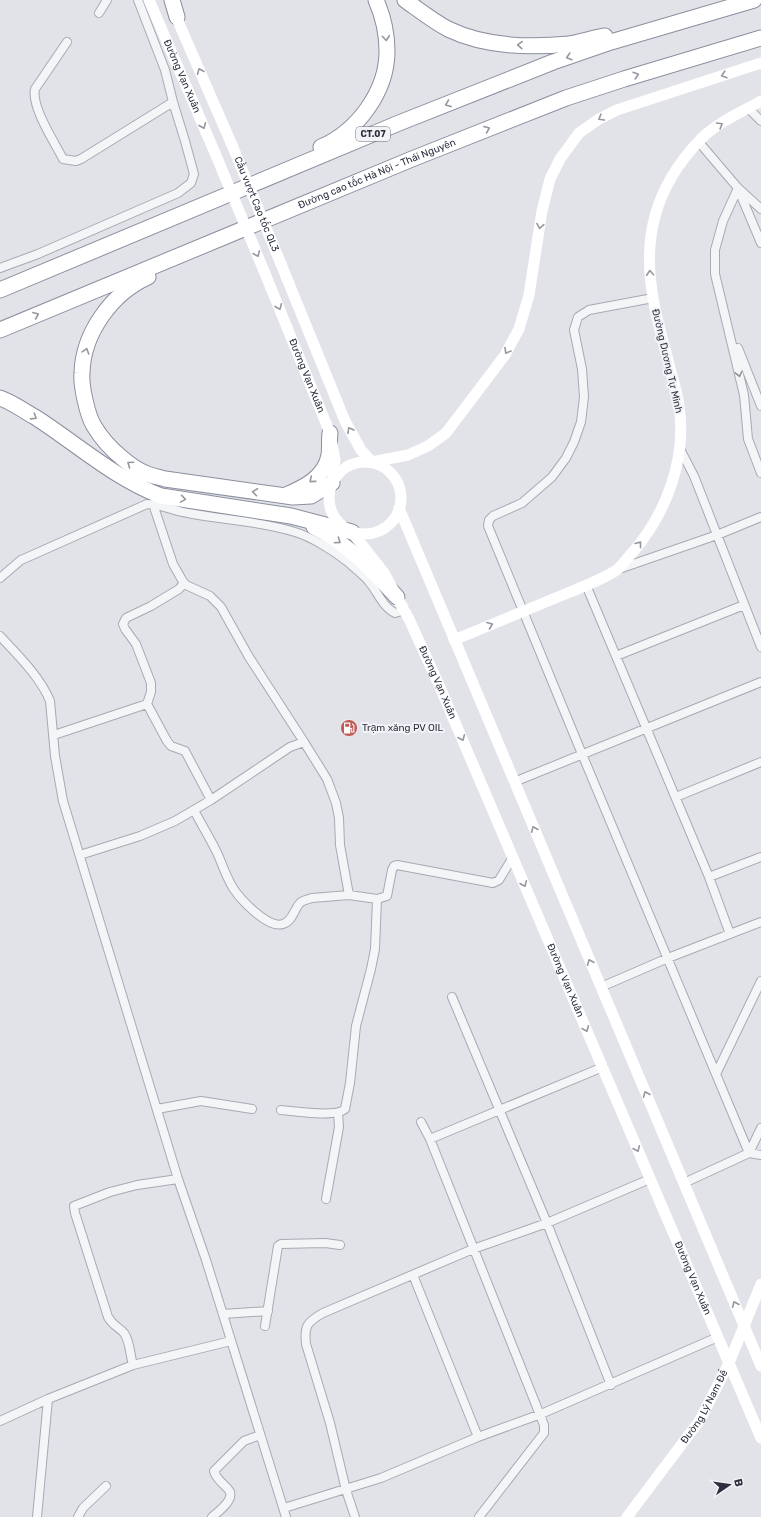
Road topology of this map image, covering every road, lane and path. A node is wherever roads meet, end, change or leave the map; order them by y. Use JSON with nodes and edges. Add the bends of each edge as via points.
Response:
{"nodes":[{"id":1,"x":107,"y":0,"type":"edge"},
{"id":2,"x":138,"y":0,"type":"edge"},
{"id":3,"x":149,"y":0,"type":"edge"},
{"id":4,"x":169,"y":0,"type":"edge"},
{"id":5,"x":172,"y":0,"type":"edge"},
{"id":6,"x":376,"y":0,"type":"edge"},
{"id":7,"x":405,"y":0,"type":"edge"},
{"id":8,"x":750,"y":0,"type":"edge"},
{"id":9,"x":754,"y":0,"type":"edge"},
{"id":10,"x":99,"y":13,"type":"dead end"},
{"id":11,"x":176,"y":17,"type":"junction"},
{"id":12,"x":761,"y":38,"type":"edge"},
{"id":13,"x":67,"y":42,"type":"dead end"},
{"id":14,"x":761,"y":63,"type":"edge"},
{"id":15,"x":761,"y":101,"type":"edge"},
{"id":16,"x":172,"y":102,"type":"junction"},
{"id":17,"x":748,"y":108,"type":"junction"},
{"id":18,"x":761,"y":121,"type":"edge"},
{"id":19,"x":698,"y":141,"type":"junction"},
{"id":20,"x":232,"y":145,"type":"joint"},
{"id":21,"x":215,"y":153,"type":"joint"},
{"id":22,"x":412,"y":159,"type":"junction"},
{"id":23,"x":738,"y":188,"type":"junction"},
{"id":24,"x":761,"y":209,"type":"edge"},
{"id":25,"x":761,"y":243,"type":"edge"},
{"id":26,"x":281,"y":264,"type":"joint"},
{"id":27,"x":0,"y":268,"type":"edge"},
{"id":28,"x":264,"y":271,"type":"joint"},
{"id":29,"x":0,"y":280,"type":"edge"},
{"id":30,"x":0,"y":290,"type":"edge"},
{"id":31,"x":653,"y":298,"type":"junction"},
{"id":32,"x":728,"y":323,"type":"junction"},
{"id":33,"x":0,"y":330,"type":"edge"},
{"id":34,"x":0,"y":398,"type":"edge"},
{"id":35,"x":761,"y":406,"type":"edge"},
{"id":36,"x":330,"y":433,"type":"junction"},
{"id":37,"x":680,"y":449,"type":"junction"},
{"id":38,"x":372,"y":462,"type":"junction"},
{"id":39,"x":761,"y":473,"type":"edge"},
{"id":40,"x":332,"y":483,"type":"junction"},
{"id":41,"x":284,"y":496,"type":"junction"},
{"id":42,"x":153,"y":504,"type":"junction"},
{"id":43,"x":399,"y":508,"type":"junction"},
{"id":44,"x":292,"y":516,"type":"junction"},
{"id":45,"x":761,"y":517,"type":"edge"},
{"id":46,"x":352,"y":532,"type":"junction"},
{"id":47,"x":717,"y":535,"type":"junction"},
{"id":48,"x":618,"y":569,"type":"junction"},
{"id":49,"x":0,"y":578,"type":"edge"},
{"id":50,"x":184,"y":582,"type":"junction"},
{"id":51,"x":586,"y":585,"type":"junction"},
{"id":52,"x":401,"y":603,"type":"junction"},
{"id":53,"x":744,"y":605,"type":"junction"},
{"id":54,"x":523,"y":612,"type":"junction"},
{"id":55,"x":0,"y":636,"type":"edge"},
{"id":56,"x":454,"y":640,"type":"junction"},
{"id":57,"x":761,"y":646,"type":"edge"},
{"id":58,"x":616,"y":656,"type":"junction"},
{"id":59,"x":761,"y":682,"type":"edge"},
{"id":60,"x":147,"y":704,"type":"junction"},
{"id":61,"x":646,"y":728,"type":"junction"},
{"id":62,"x":54,"y":735,"type":"junction"},
{"id":63,"x":304,"y":742,"type":"junction"},
{"id":64,"x":582,"y":754,"type":"junction"},
{"id":65,"x":761,"y":762,"type":"edge"},
{"id":66,"x":514,"y":782,"type":"junction"},
{"id":67,"x":676,"y":797,"type":"junction"},
{"id":68,"x":212,"y":800,"type":"junction"},
{"id":69,"x":194,"y":810,"type":"junction"},
{"id":70,"x":80,"y":855,"type":"junction"},
{"id":71,"x":513,"y":857,"type":"junction"},
{"id":72,"x":761,"y":857,"type":"edge"},
{"id":73,"x":709,"y":877,"type":"junction"},
{"id":74,"x":349,"y":895,"type":"junction"},
{"id":75,"x":377,"y":899,"type":"junction"},
{"id":76,"x":761,"y":922,"type":"edge"},
{"id":77,"x":730,"y":934,"type":"junction"},
{"id":78,"x":668,"y":958,"type":"junction"},
{"id":79,"x":761,"y":981,"type":"edge"},
{"id":80,"x":601,"y":987,"type":"junction"},
{"id":81,"x":452,"y":997,"type":"dead end"},
{"id":82,"x":603,"y":1067,"type":"junction"},
{"id":83,"x":716,"y":1074,"type":"junction"},
{"id":84,"x":252,"y":1108,"type":"dead end"},
{"id":85,"x":157,"y":1109,"type":"junction"},
{"id":86,"x":281,"y":1110,"type":"dead end"},
{"id":87,"x":499,"y":1110,"type":"junction"},
{"id":88,"x":338,"y":1113,"type":"junction"},
{"id":89,"x":421,"y":1122,"type":"dead end"},
{"id":90,"x":761,"y":1128,"type":"edge"},
{"id":91,"x":430,"y":1139,"type":"junction"},
{"id":92,"x":749,"y":1153,"type":"junction"},
{"id":93,"x":761,"y":1155,"type":"edge"},
{"id":94,"x":178,"y":1179,"type":"junction"},
{"id":95,"x":650,"y":1179,"type":"junction"},
{"id":96,"x":684,"y":1183,"type":"junction"},
{"id":97,"x":326,"y":1198,"type":"dead end"},
{"id":98,"x":546,"y":1223,"type":"junction"},
{"id":99,"x":340,"y":1245,"type":"dead end"},
{"id":100,"x":474,"y":1249,"type":"junction"},
{"id":101,"x":413,"y":1275,"type":"junction"},
{"id":102,"x":761,"y":1284,"type":"edge"},
{"id":103,"x":268,"y":1311,"type":"junction"},
{"id":104,"x":223,"y":1314,"type":"junction"},
{"id":105,"x":744,"y":1325,"type":"junction"},
{"id":106,"x":265,"y":1326,"type":"dead end"},
{"id":107,"x":718,"y":1337,"type":"junction"},
{"id":108,"x":231,"y":1341,"type":"junction"},
{"id":109,"x":729,"y":1364,"type":"junction"},
{"id":110,"x":133,"y":1365,"type":"junction"},
{"id":111,"x":761,"y":1366,"type":"edge"},
{"id":112,"x":611,"y":1384,"type":"junction"},
{"id":113,"x":48,"y":1399,"type":"junction"},
{"id":114,"x":541,"y":1414,"type":"junction"},
{"id":115,"x":0,"y":1421,"type":"edge"},
{"id":116,"x":260,"y":1435,"type":"junction"},
{"id":117,"x":478,"y":1437,"type":"junction"},
{"id":118,"x":761,"y":1438,"type":"edge"},
{"id":119,"x":106,"y":1486,"type":"dead end"},
{"id":120,"x":346,"y":1490,"type":"junction"},
{"id":121,"x":284,"y":1508,"type":"junction"},
{"id":122,"x":37,"y":1517,"type":"edge"},
{"id":123,"x":78,"y":1517,"type":"edge"},
{"id":124,"x":212,"y":1517,"type":"edge"},
{"id":125,"x":286,"y":1517,"type":"edge"},
{"id":126,"x":355,"y":1517,"type":"edge"},
{"id":127,"x":479,"y":1517,"type":"edge"},
{"id":128,"x":627,"y":1517,"type":"edge"}],
"edges":[{"from":1,"to":10,"type":"street"},
{"from":2,"to":16,"type":"street","via":[[163,64]]},
{"from":3,"to":21,"type":"main road","name":"Đường Vạn Xuân","one_way":true},
{"from":4,"to":11,"type":"main road","name":"Đường Vạn Xuân"},
{"from":5,"to":11,"type":"highway"},
{"from":6,"to":29,"type":"highway","one_way":true,"via":[[386,33],[384,74],[375,97],[353,126],[343,134],[316,149]]},
{"from":8,"to":7,"type":"highway","one_way":true,"via":[[670,16],[570,44],[530,46],[502,45],[476,40],[449,29]]},
{"from":9,"to":30,"type":"highway","number":"CT.07","one_way":true,"via":[[611,42],[553,62],[399,123]]},
{"from":20,"to":11,"type":"main road","name":"Đường Vạn Xuân","one_way":true},
{"from":22,"to":12,"type":"highway","name":"Đường cao tốc Hà Nội - Thái Nguyên","one_way":true,"via":[[566,98]]},
{"from":13,"to":16,"type":"street","via":[[34,93],[38,110],[63,159],[76,162]]},
{"from":14,"to":38,"type":"main road","one_way":true,"via":[[617,110],[599,119],[579,134],[560,159],[550,179],[542,211],[529,294],[519,329],[505,355],[446,433],[428,446],[408,455]]},
{"from":15,"to":17,"type":"main road","name":"Đường Dương Tự Minh"},
{"from":16,"to":27,"type":"street","via":[[194,174],[192,183],[178,193]]},
{"from":17,"to":18,"type":"street"},
{"from":19,"to":17,"type":"main road","name":"Đường Dương Tự Minh","one_way":true},
{"from":19,"to":23,"type":"street"},
{"from":31,"to":19,"type":"main road","name":"Đường Dương Tự Minh","one_way":true,"via":[[650,265],[653,220],[674,173]]},
{"from":20,"to":26,"type":"main road","name":"Cầu vượt Cao tốc QL3","bridge":true},
{"from":21,"to":28,"type":"main road","name":"Cầu vượt Cao tốc QL3","one_way":true,"bridge":true},
{"from":33,"to":22,"type":"highway","name":"Đường cao tốc Hà Nội - Thái Nguyên","one_way":true},
{"from":41,"to":22,"type":"highway","one_way":true,"via":[[145,474],[114,452],[93,425],[87,409],[82,373],[90,338],[102,315],[112,303],[141,280],[274,226]]},
{"from":23,"to":24,"type":"street"},
{"from":23,"to":25,"type":"street"},
{"from":23,"to":32,"type":"street","via":[[722,221],[715,250],[715,274]]},
{"from":38,"to":26,"type":"main road","name":"Đường Vạn Xuân","one_way":true,"via":[[361,450],[345,421]]},
{"from":28,"to":36,"type":"main road","name":"Đường Vạn Xuân","one_way":true},
{"from":31,"to":37,"type":"main road","name":"Đường Dương Tự Minh","via":[[679,405]]},
{"from":31,"to":54,"type":"street","via":[[589,310],[578,317],[574,330],[582,369],[584,397],[581,422],[574,442],[552,477],[522,503],[489,520],[488,526]]},
{"from":32,"to":35,"type":"street"},
{"from":32,"to":39,"type":"street","one_way":true,"via":[[744,395],[748,439]]},
{"from":34,"to":44,"type":"highway","one_way":true,"via":[[45,424],[121,477],[143,489],[161,496]]},
{"from":36,"to":40,"type":"main road","name":"Đường Vạn Xuân","via":[[334,460]]},
{"from":36,"to":41,"type":"highway","one_way":true,"via":[[329,456],[324,469],[304,487]]},
{"from":37,"to":47,"type":"street","via":[[694,476]]},
{"from":48,"to":37,"type":"main road","name":"Đường Dương Tự Minh","one_way":true,"via":[[640,544],[665,501]]},
{"from":38,"to":40,"type":"main road","via":[[348,466]]},
{"from":38,"to":43,"type":"main road","via":[[384,467],[399,485]]},
{"from":40,"to":41,"type":"highway","via":[[311,496]]},
{"from":40,"to":46,"type":"main road","via":[[330,507],[342,526]]},
{"from":42,"to":49,"type":"street","via":[[147,504],[28,556]]},
{"from":42,"to":50,"type":"street","via":[[173,564]]},
{"from":42,"to":52,"type":"street","via":[[188,513],[297,532],[346,561],[367,580],[392,611],[395,613]]},
{"from":43,"to":46,"type":"main road","via":[[394,520],[386,528],[375,533]]},
{"from":43,"to":56,"type":"main road"},
{"from":44,"to":46,"type":"highway"},
{"from":44,"to":52,"type":"highway","one_way":true,"via":[[346,547],[368,566]]},
{"from":45,"to":47,"type":"street"},
{"from":46,"to":52,"type":"main road","name":"Đường Vạn Xuân","via":[[384,573]]},
{"from":47,"to":48,"type":"street"},
{"from":47,"to":53,"type":"street"},
{"from":48,"to":51,"type":"main road","name":"Đường Dương Tự Minh"},
{"from":50,"to":60,"type":"street","via":[[168,596],[124,620],[125,629],[136,644],[151,683]]},
{"from":50,"to":63,"type":"street","via":[[210,596],[221,607]]},
{"from":51,"to":54,"type":"main road","name":"Đường Dương Tự Minh"},
{"from":51,"to":58,"type":"street"},
{"from":52,"to":71,"type":"main road","name":"Đường Vạn Xuân","one_way":true},
{"from":53,"to":57,"type":"street"},
{"from":53,"to":58,"type":"street"},
{"from":56,"to":54,"type":"main road","name":"Đường Dương Tự Minh","one_way":true},
{"from":54,"to":64,"type":"street"},
{"from":55,"to":62,"type":"street","via":[[47,694]]},
{"from":56,"to":66,"type":"main road"},
{"from":58,"to":61,"type":"street"},
{"from":59,"to":61,"type":"street"},
{"from":60,"to":62,"type":"street"},
{"from":60,"to":68,"type":"street","via":[[166,741],[171,746],[185,751]]},
{"from":61,"to":64,"type":"street"},
{"from":61,"to":67,"type":"street"},
{"from":62,"to":70,"type":"street","via":[[55,756],[64,801]]},
{"from":63,"to":68,"type":"street","via":[[290,747]]},
{"from":63,"to":74,"type":"street","via":[[327,779],[336,803],[340,846]]},
{"from":64,"to":66,"type":"street"},
{"from":64,"to":78,"type":"street"},
{"from":65,"to":67,"type":"street"},
{"from":80,"to":66,"type":"main road","one_way":true},
{"from":67,"to":73,"type":"street"},
{"from":68,"to":69,"type":"street"},
{"from":69,"to":70,"type":"street","via":[[175,822],[140,836]]},
{"from":69,"to":74,"type":"street","via":[[233,888],[261,917],[277,925],[282,924],[287,922],[306,900]]},
{"from":70,"to":85,"type":"street"},
{"from":71,"to":75,"type":"street","via":[[499,880],[493,883],[397,865],[392,870],[388,896]]},
{"from":71,"to":82,"type":"main road","name":"Đường Vạn Xuân","one_way":true},
{"from":72,"to":73,"type":"street"},
{"from":73,"to":77,"type":"street"},
{"from":74,"to":75,"type":"street"},
{"from":75,"to":88,"type":"street","via":[[375,949],[356,1026],[346,1105]]},
{"from":76,"to":77,"type":"street"},
{"from":77,"to":78,"type":"street"},
{"from":78,"to":80,"type":"street"},
{"from":78,"to":83,"type":"street"},
{"from":79,"to":83,"type":"street"},
{"from":96,"to":80,"type":"main road","one_way":true},
{"from":81,"to":87,"type":"street"},
{"from":82,"to":87,"type":"street"},
{"from":82,"to":95,"type":"main road","name":"Đường Vạn Xuân","one_way":true},
{"from":83,"to":92,"type":"street"},
{"from":84,"to":85,"type":"street","via":[[201,1101]]},
{"from":85,"to":94,"type":"street"},
{"from":86,"to":88,"type":"street"},
{"from":87,"to":91,"type":"street"},
{"from":87,"to":98,"type":"street"},
{"from":88,"to":97,"type":"street","via":[[339,1127]]},
{"from":89,"to":91,"type":"street"},
{"from":90,"to":92,"type":"street"},
{"from":91,"to":100,"type":"street"},
{"from":92,"to":93,"type":"street"},
{"from":92,"to":96,"type":"street"},
{"from":94,"to":104,"type":"street"},
{"from":94,"to":110,"type":"street","via":[[110,1192],[74,1206],[108,1317],[114,1326],[123,1332]]},
{"from":95,"to":98,"type":"street"},
{"from":95,"to":107,"type":"main road","name":"Đường Vạn Xuân"},
{"from":105,"to":96,"type":"main road","one_way":true},
{"from":98,"to":100,"type":"street"},
{"from":98,"to":112,"type":"street"},
{"from":99,"to":103,"type":"street","via":[[281,1244],[277,1248]]},
{"from":100,"to":101,"type":"street"},
{"from":100,"to":114,"type":"street"},
{"from":101,"to":117,"type":"street"},
{"from":101,"to":120,"type":"street","via":[[323,1313],[307,1326],[306,1344],[330,1423]]},
{"from":102,"to":105,"type":"main road","name":"Đường Lý Nam Đế"},
{"from":103,"to":104,"type":"street"},
{"from":103,"to":106,"type":"street"},
{"from":104,"to":108,"type":"street"},
{"from":105,"to":109,"type":"main road","name":"Đường Lý Nam Đế"},
{"from":105,"to":111,"type":"main road"},
{"from":107,"to":109,"type":"main road","name":"Đường Vạn Xuân"},
{"from":107,"to":112,"type":"street"},
{"from":108,"to":110,"type":"street"},
{"from":108,"to":116,"type":"street"},
{"from":109,"to":118,"type":"main road","name":"Đường Vạn Xuân"},
{"from":109,"to":128,"type":"main road","name":"Đường Lý Nam Đế","via":[[700,1420]]},
{"from":110,"to":113,"type":"street"},
{"from":112,"to":114,"type":"street"},
{"from":113,"to":115,"type":"street"},
{"from":113,"to":122,"type":"street"},
{"from":114,"to":117,"type":"street"},
{"from":114,"to":127,"type":"street","via":[[544,1433]]},
{"from":116,"to":121,"type":"street"},
{"from":116,"to":124,"type":"street","via":[[244,1441],[214,1471],[228,1489],[230,1496],[222,1509]]},
{"from":117,"to":120,"type":"street"},
{"from":119,"to":123,"type":"street","via":[[83,1508]]},
{"from":120,"to":121,"type":"street"},
{"from":120,"to":126,"type":"street"},
{"from":121,"to":125,"type":"street"}]}
